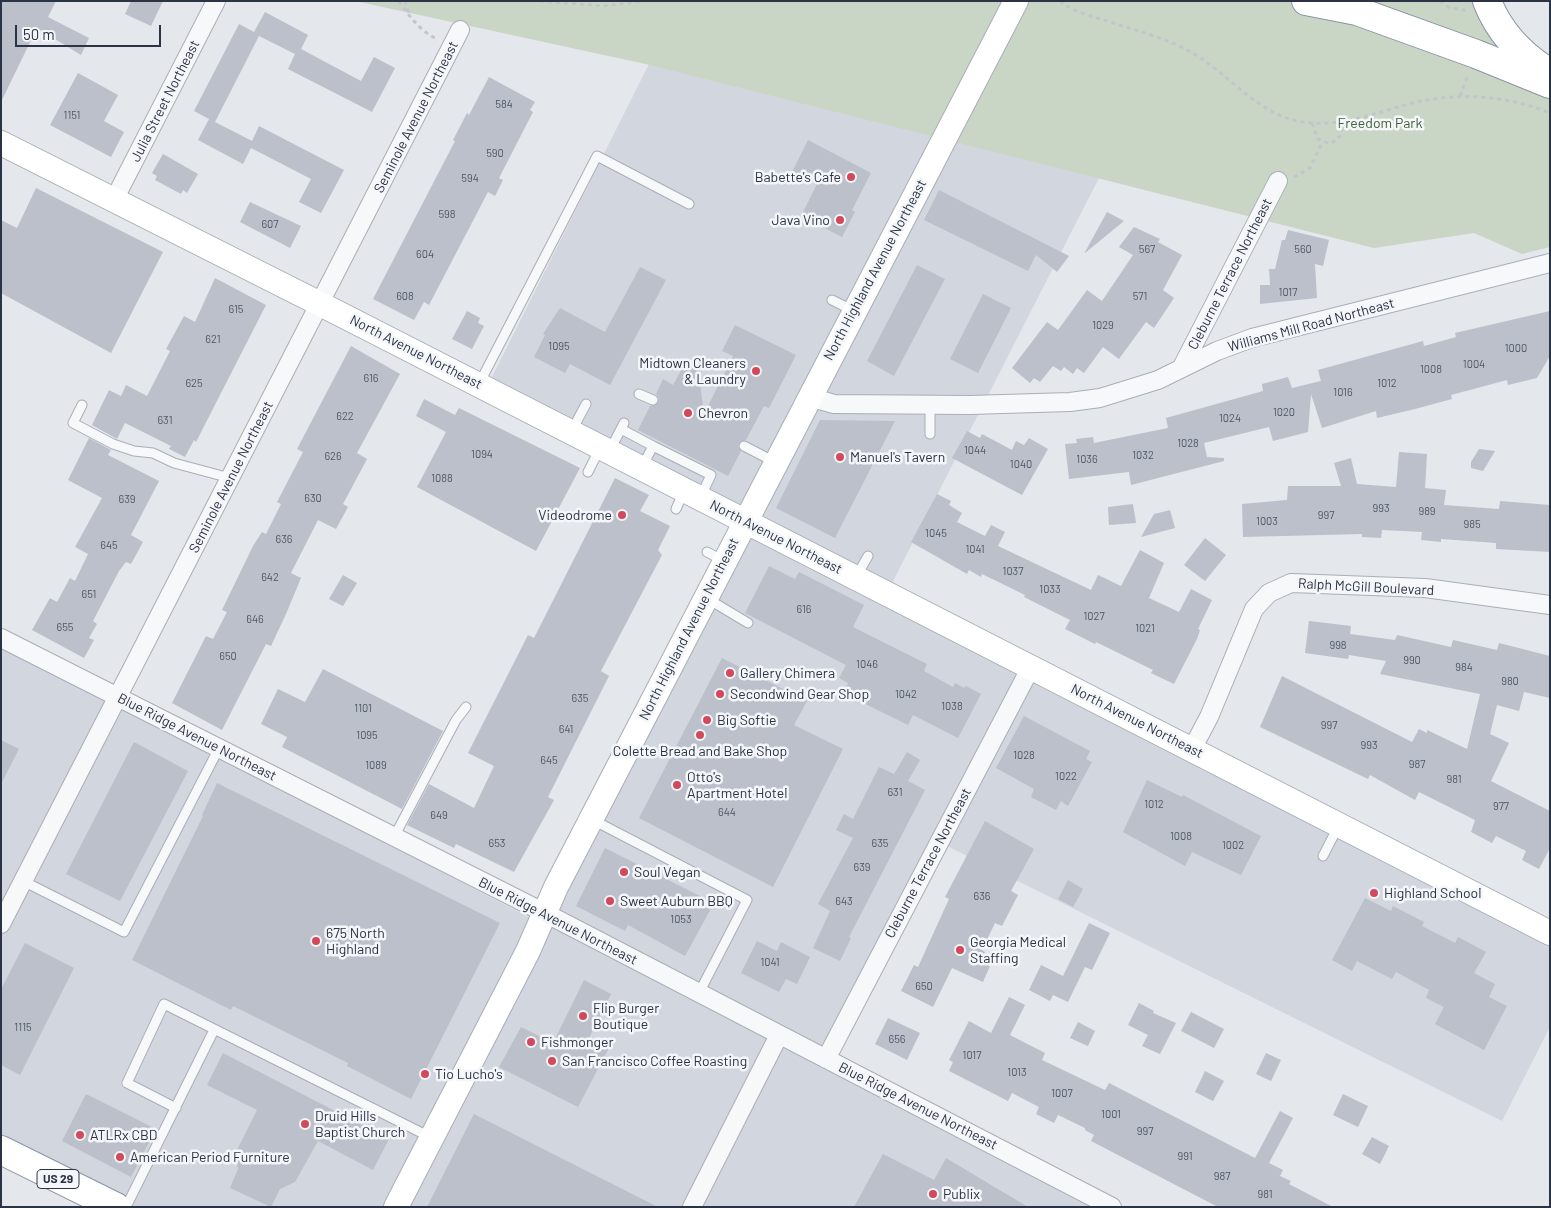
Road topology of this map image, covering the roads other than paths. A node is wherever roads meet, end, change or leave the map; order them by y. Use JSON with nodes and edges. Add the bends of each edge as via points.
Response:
{"nodes":[{"id":1,"x":216,"y":1,"type":"edge"},
{"id":2,"x":1016,"y":1,"type":"edge"},
{"id":3,"x":1306,"y":1,"type":"edge"},
{"id":4,"x":1487,"y":1,"type":"edge"},
{"id":5,"x":460,"y":30,"type":"dead end"},
{"id":6,"x":1550,"y":73,"type":"edge"},
{"id":7,"x":1550,"y":84,"type":"edge"},
{"id":8,"x":1,"y":143,"type":"edge"},
{"id":9,"x":1278,"y":181,"type":"road end"},
{"id":10,"x":114,"y":200,"type":"junction"},
{"id":11,"x":688,"y":204,"type":"dead end"},
{"id":12,"x":1550,"y":264,"type":"edge"},
{"id":13,"x":832,"y":300,"type":"dead end"},
{"id":14,"x":320,"y":304,"type":"junction"},
{"id":15,"x":854,"y":311,"type":"junction"},
{"id":16,"x":1182,"y":368,"type":"junction"},
{"id":17,"x":478,"y":384,"type":"junction"},
{"id":18,"x":639,"y":394,"type":"dead end"},
{"id":19,"x":809,"y":397,"type":"junction"},
{"id":20,"x":653,"y":400,"type":"dead end"},
{"id":21,"x":586,"y":404,"type":"dead end"},
{"id":22,"x":930,"y":404,"type":"junction"},
{"id":23,"x":82,"y":405,"type":"dead end"},
{"id":24,"x":571,"y":432,"type":"junction"},
{"id":25,"x":930,"y":434,"type":"dead end"},
{"id":26,"x":652,"y":446,"type":"junction"},
{"id":27,"x":744,"y":446,"type":"dead end"},
{"id":28,"x":604,"y":450,"type":"junction"},
{"id":29,"x":775,"y":462,"type":"junction"},
{"id":30,"x":642,"y":469,"type":"junction"},
{"id":31,"x":588,"y":472,"type":"dead end"},
{"id":32,"x":230,"y":478,"type":"junction"},
{"id":33,"x":687,"y":499,"type":"junction"},
{"id":34,"x":745,"y":521,"type":"junction"},
{"id":35,"x":868,"y":556,"type":"dead end"},
{"id":36,"x":856,"y":577,"type":"junction"},
{"id":37,"x":706,"y":598,"type":"junction"},
{"id":38,"x":1550,"y":605,"type":"edge"},
{"id":39,"x":748,"y":623,"type":"dead end"},
{"id":40,"x":1,"y":638,"type":"edge"},
{"id":41,"x":1031,"y":667,"type":"junction"},
{"id":42,"x":118,"y":697,"type":"junction"},
{"id":43,"x":466,"y":707,"type":"dead end"},
{"id":44,"x":219,"y":748,"type":"junction"},
{"id":45,"x":1192,"y":749,"type":"junction"},
{"id":46,"x":591,"y":819,"type":"junction"},
{"id":47,"x":1340,"y":825,"type":"junction"},
{"id":48,"x":394,"y":837,"type":"junction"},
{"id":49,"x":1322,"y":856,"type":"dead end"},
{"id":50,"x":23,"y":881,"type":"junction"},
{"id":51,"x":545,"y":913,"type":"junction"},
{"id":52,"x":2,"y":922,"type":"edge"},
{"id":53,"x":1550,"y":933,"type":"edge"},
{"id":54,"x":699,"y":993,"type":"junction"},
{"id":55,"x":214,"y":1030,"type":"junction"},
{"id":56,"x":779,"y":1035,"type":"junction"},
{"id":57,"x":826,"y":1059,"type":"junction"},
{"id":58,"x":176,"y":1108,"type":"junction"},
{"id":59,"x":432,"y":1138,"type":"junction"},
{"id":60,"x":1,"y":1150,"type":"edge"},
{"id":61,"x":116,"y":1207,"type":"edge"},
{"id":62,"x":126,"y":1207,"type":"edge"},
{"id":63,"x":396,"y":1207,"type":"edge"},
{"id":64,"x":692,"y":1207,"type":"edge"},
{"id":65,"x":1112,"y":1207,"type":"edge"}],
"edges":[{"from":1,"to":10,"type":"street","name":"Julia Street Northeast"},
{"from":2,"to":15,"type":"main road","name":"North Highland Avenue Northeast"},
{"from":3,"to":7,"type":"highway","via":[[1357,11]]},
{"from":4,"to":6,"type":"highway","via":[[1492,14],[1514,45],[1534,64]]},
{"from":5,"to":14,"type":"street","name":"Seminole Avenue Northeast"},
{"from":8,"to":10,"type":"main road","name":"North Avenue Northeast"},
{"from":9,"to":16,"type":"street","name":"Cleburne Terrace Northeast"},
{"from":10,"to":14,"type":"main road","name":"North Avenue Northeast"},
{"from":11,"to":17,"type":"lane","via":[[597,156]]},
{"from":12,"to":16,"type":"street","name":"Williams Mill Road Northeast","via":[[1252,338]]},
{"from":13,"to":15,"type":"lane"},
{"from":14,"to":17,"type":"main road","name":"North Avenue Northeast"},
{"from":14,"to":32,"type":"street","name":"Seminole Avenue Northeast"},
{"from":15,"to":19,"type":"main road","name":"North Highland Avenue Northeast"},
{"from":16,"to":22,"type":"street","name":"Williams Mill Road Northeast","via":[[1158,380],[1100,398],[1070,402]]},
{"from":17,"to":24,"type":"main road","name":"North Avenue Northeast"},
{"from":18,"to":20,"type":"lane"},
{"from":19,"to":22,"type":"street","name":"Williams Mill Road Northeast","via":[[834,404]]},
{"from":19,"to":29,"type":"main road","name":"North Highland Avenue Northeast"},
{"from":21,"to":24,"type":"lane"},
{"from":22,"to":25,"type":"lane"},
{"from":23,"to":32,"type":"lane","via":[[73,423],[113,444],[153,453],[174,463]]},
{"from":24,"to":28,"type":"main road","name":"North Avenue Northeast"},
{"from":26,"to":28,"type":"lane","via":[[622,426]]},
{"from":26,"to":30,"type":"lane"},
{"from":26,"to":33,"type":"lane","via":[[713,472]]},
{"from":27,"to":29,"type":"lane"},
{"from":28,"to":30,"type":"main road","name":"North Avenue Northeast"},
{"from":28,"to":31,"type":"lane"},
{"from":29,"to":34,"type":"main road","name":"North Highland Avenue Northeast"},
{"from":30,"to":33,"type":"main road","name":"North Avenue Northeast"},
{"from":32,"to":42,"type":"street","name":"Seminole Avenue Northeast"},
{"from":33,"to":34,"type":"main road","name":"North Avenue Northeast"},
{"from":34,"to":36,"type":"main road","name":"North Avenue Northeast"},
{"from":34,"to":37,"type":"main road","name":"North Highland Avenue Northeast","via":[[715,557]]},
{"from":35,"to":36,"type":"lane"},
{"from":36,"to":41,"type":"main road","name":"North Avenue Northeast"},
{"from":37,"to":39,"type":"lane"},
{"from":37,"to":46,"type":"main road","name":"North Highland Avenue Northeast"},
{"from":38,"to":45,"type":"street","name":"Ralph McGill Boulevard","via":[[1424,588],[1291,583],[1269,593],[1254,609],[1209,717]]},
{"from":40,"to":42,"type":"street","name":"Blue Ridge Avenue Northeast"},
{"from":41,"to":45,"type":"main road","name":"North Avenue Northeast"},
{"from":41,"to":57,"type":"street","name":"Cleburne Terrace Northeast"},
{"from":42,"to":44,"type":"street","name":"Blue Ridge Avenue Northeast"},
{"from":42,"to":50,"type":"street","name":"Seminole Avenue Northeast"},
{"from":43,"to":48,"type":"lane"},
{"from":44,"to":48,"type":"street","name":"Blue Ridge Avenue Northeast"},
{"from":44,"to":50,"type":"lane","via":[[124,932]]},
{"from":45,"to":47,"type":"main road","name":"North Avenue Northeast"},
{"from":46,"to":51,"type":"main road","name":"North Highland Avenue Northeast"},
{"from":46,"to":54,"type":"lane","via":[[747,900]]},
{"from":47,"to":49,"type":"lane"},
{"from":47,"to":53,"type":"main road","name":"North Avenue Northeast"},
{"from":48,"to":51,"type":"street","name":"Blue Ridge Avenue Northeast"},
{"from":50,"to":52,"type":"street","name":"Seminole Avenue Northeast"},
{"from":51,"to":54,"type":"street","name":"Blue Ridge Avenue Northeast"},
{"from":51,"to":59,"type":"main road","name":"North Highland Avenue Northeast"},
{"from":54,"to":56,"type":"street","name":"Blue Ridge Avenue Northeast"},
{"from":55,"to":58,"type":"lane"},
{"from":55,"to":58,"type":"lane","via":[[164,1004],[127,1083]]},
{"from":55,"to":59,"type":"lane"},
{"from":56,"to":57,"type":"street","name":"Blue Ridge Avenue Northeast"},
{"from":56,"to":64,"type":"street"},
{"from":57,"to":65,"type":"street","name":"Blue Ridge Avenue Northeast"},
{"from":58,"to":62,"type":"lane"},
{"from":59,"to":63,"type":"main road","name":"North Highland Avenue Northeast"},
{"from":60,"to":61,"type":"highway","number":"US 29"}]}
